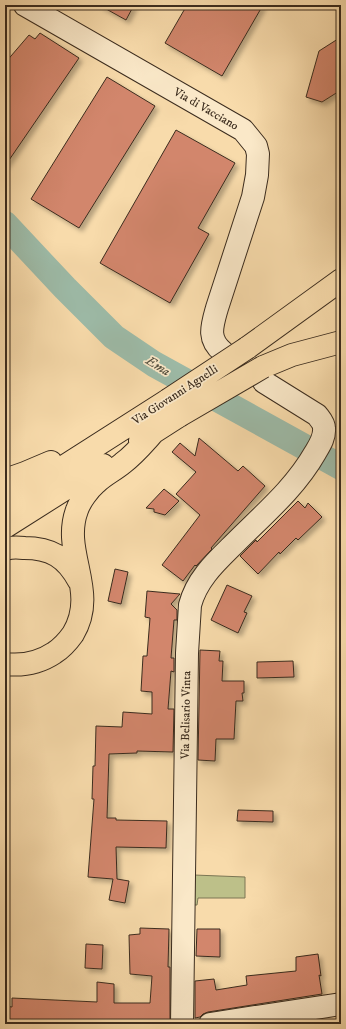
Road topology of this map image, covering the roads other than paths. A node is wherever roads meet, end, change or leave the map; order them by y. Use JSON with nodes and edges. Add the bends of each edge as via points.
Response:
{"nodes":[{"id":1,"x":25,"y":5,"type":"edge"},
{"id":2,"x":341,"y":280,"type":"edge"},
{"id":3,"x":341,"y":342,"type":"edge"},
{"id":4,"x":223,"y":352,"type":"dead end"},
{"id":5,"x":263,"y":374,"type":"junction"},
{"id":6,"x":173,"y":408,"type":"junction"},
{"id":7,"x":153,"y":433,"type":"junction"},
{"id":8,"x":113,"y":435,"type":"junction"},
{"id":9,"x":5,"y":480,"type":"edge"},
{"id":10,"x":5,"y":504,"type":"edge"},
{"id":11,"x":5,"y":527,"type":"edge"},
{"id":12,"x":5,"y":549,"type":"edge"},
{"id":13,"x":82,"y":588,"type":"junction"},
{"id":14,"x":5,"y":664,"type":"edge"},
{"id":15,"x":341,"y":1004,"type":"edge"},
{"id":16,"x":182,"y":1024,"type":"edge"},
{"id":17,"x":210,"y":1024,"type":"edge"}],
"edges":[{"from":1,"to":4,"type":"street","name":"Via di Vacciano","via":[[243,130],[256,146],[258,165],[253,197],[212,327],[212,338]]},
{"from":2,"to":6,"type":"highway","name":"Via Giovanni Agnelli","bridge":true,"via":[[247,348]]},
{"from":3,"to":5,"type":"highway","name":"Via Giovanni Agnelli","via":[[292,355]]},
{"from":5,"to":6,"type":"highway","name":"Via Giovanni Agnelli","bridge":true},
{"from":5,"to":16,"type":"street","name":"Via Belisario Vinta","via":[[313,413],[316,446],[297,480],[214,564],[198,585],[190,605],[187,653]]},
{"from":6,"to":7,"type":"highway","name":"Via Giovanni Agnelli"},
{"from":6,"to":8,"type":"highway","name":"Via Giovanni Agnelli"},
{"from":7,"to":11,"type":"highway","name":"Via Giovanni Agnelli"},
{"from":7,"to":13,"type":"highway","via":[[124,463],[96,483],[77,509],[72,535]]},
{"from":8,"to":9,"type":"highway"},
{"from":8,"to":10,"type":"highway","name":"Via Giovanni Agnelli"},
{"from":12,"to":13,"type":"highway","via":[[35,548],[56,554],[66,561]]},
{"from":13,"to":14,"type":"highway","via":[[80,621],[69,640],[59,650],[34,662]]},
{"from":15,"to":17,"type":"street"}]}
